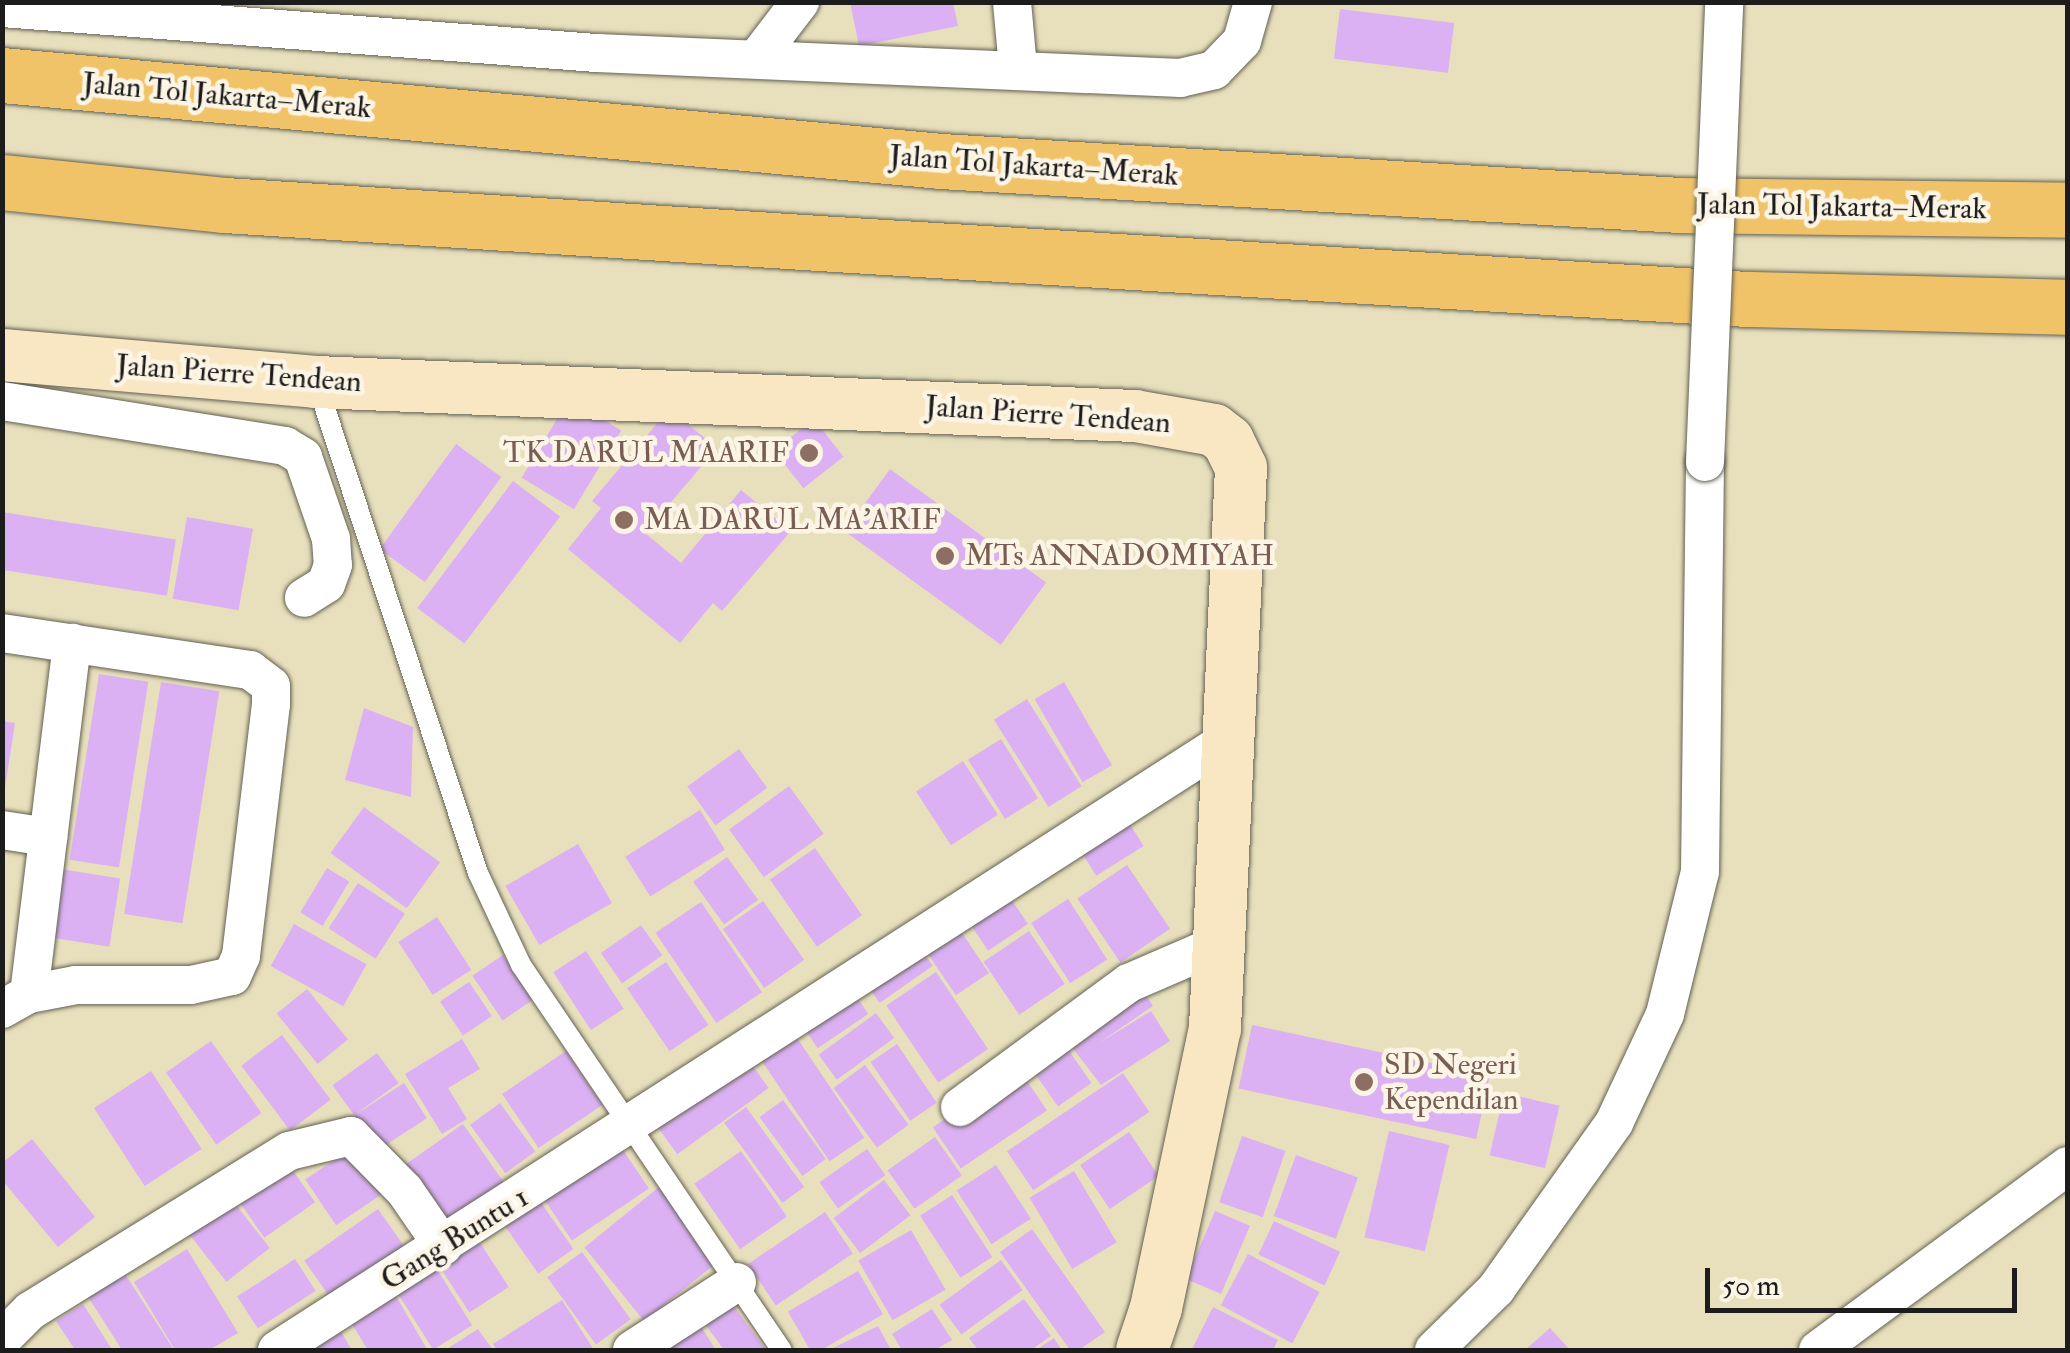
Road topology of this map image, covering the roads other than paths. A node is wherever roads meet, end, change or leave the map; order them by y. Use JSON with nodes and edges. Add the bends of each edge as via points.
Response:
{"nodes":[{"id":1,"x":800,"y":2,"type":"edge"},
{"id":2,"x":1012,"y":2,"type":"edge"},
{"id":3,"x":1253,"y":2,"type":"edge"},
{"id":4,"x":1724,"y":2,"type":"edge"},
{"id":5,"x":2,"y":8,"type":"edge"},
{"id":6,"x":116,"y":9,"type":"edge"},
{"id":7,"x":186,"y":12,"type":"edge"},
{"id":8,"x":757,"y":58,"type":"junction"},
{"id":9,"x":1018,"y":68,"type":"junction"},
{"id":10,"x":2,"y":75,"type":"edge"},
{"id":11,"x":2,"y":182,"type":"edge"},
{"id":12,"x":2068,"y":210,"type":"edge"},
{"id":13,"x":2068,"y":307,"type":"edge"},
{"id":14,"x":2,"y":355,"type":"edge"},
{"id":15,"x":316,"y":382,"type":"junction"},
{"id":16,"x":2,"y":401,"type":"edge"},
{"id":17,"x":304,"y":598,"type":"dead end"},
{"id":18,"x":2,"y":632,"type":"edge"},
{"id":19,"x":72,"y":644,"type":"junction"},
{"id":20,"x":1228,"y":740,"type":"junction"},
{"id":21,"x":2,"y":830,"type":"edge"},
{"id":22,"x":48,"y":837,"type":"junction"},
{"id":23,"x":1219,"y":944,"type":"junction"},
{"id":24,"x":16,"y":1002,"type":"edge"},
{"id":25,"x":960,"y":1107,"type":"dead end"},
{"id":26,"x":632,"y":1128,"type":"junction"},
{"id":27,"x":2068,"y":1166,"type":"edge"},
{"id":28,"x":444,"y":1246,"type":"junction"},
{"id":29,"x":737,"y":1282,"type":"junction"},
{"id":30,"x":2,"y":1340,"type":"edge"},
{"id":31,"x":278,"y":1350,"type":"edge"},
{"id":32,"x":632,"y":1350,"type":"edge"},
{"id":33,"x":782,"y":1350,"type":"edge"},
{"id":34,"x":1142,"y":1350,"type":"edge"},
{"id":35,"x":1434,"y":1350,"type":"edge"},
{"id":36,"x":1818,"y":1350,"type":"edge"}],
"edges":[{"from":1,"to":8,"type":"street"},
{"from":2,"to":9,"type":"street"},
{"from":3,"to":9,"type":"street","via":[[1242,42],[1214,70],[1180,78]]},
{"from":4,"to":35,"type":"street","bridge":true,"via":[[1704,462],[1700,872],[1665,1014],[1614,1124],[1496,1289]]},
{"from":5,"to":6,"type":"street"},
{"from":6,"to":7,"type":"street"},
{"from":7,"to":8,"type":"street"},
{"from":8,"to":9,"type":"street"},
{"from":10,"to":12,"type":"highway","name":"Jalan Tol Jakarta–Merak","via":[[942,162],[1679,205]]},
{"from":11,"to":13,"type":"highway","via":[[226,206],[834,244],[1748,299]]},
{"from":14,"to":15,"type":"street","name":"Jalan Pierre Tendean"},
{"from":15,"to":20,"type":"street","name":"Jalan Pierre Tendean","via":[[1135,416],[1214,430],[1238,454],[1241,468]]},
{"from":15,"to":26,"type":"lane","via":[[478,873],[521,965]]},
{"from":16,"to":17,"type":"street","via":[[285,446],[304,456],[333,565],[326,584]]},
{"from":18,"to":19,"type":"street"},
{"from":19,"to":22,"type":"street"},
{"from":19,"to":24,"type":"street","via":[[250,670],[270,686],[241,956],[232,976],[220,982],[76,985]]},
{"from":20,"to":23,"type":"street","name":"Jalan Pierre Tendean"},
{"from":20,"to":26,"type":"street","name":"Gang Buntu 1"},
{"from":21,"to":22,"type":"street"},
{"from":22,"to":24,"type":"street"},
{"from":23,"to":25,"type":"street","via":[[1129,984]]},
{"from":23,"to":34,"type":"street","name":"Jalan Pierre Tendean","via":[[1215,1028]]},
{"from":26,"to":28,"type":"street","name":"Gang Buntu 1"},
{"from":26,"to":29,"type":"lane"},
{"from":27,"to":36,"type":"street"},
{"from":28,"to":30,"type":"street","via":[[405,1191],[350,1136],[289,1151],[30,1311]]},
{"from":28,"to":31,"type":"street","name":"Gang Buntu 1"},
{"from":29,"to":32,"type":"street"},
{"from":29,"to":33,"type":"lane"}]}
